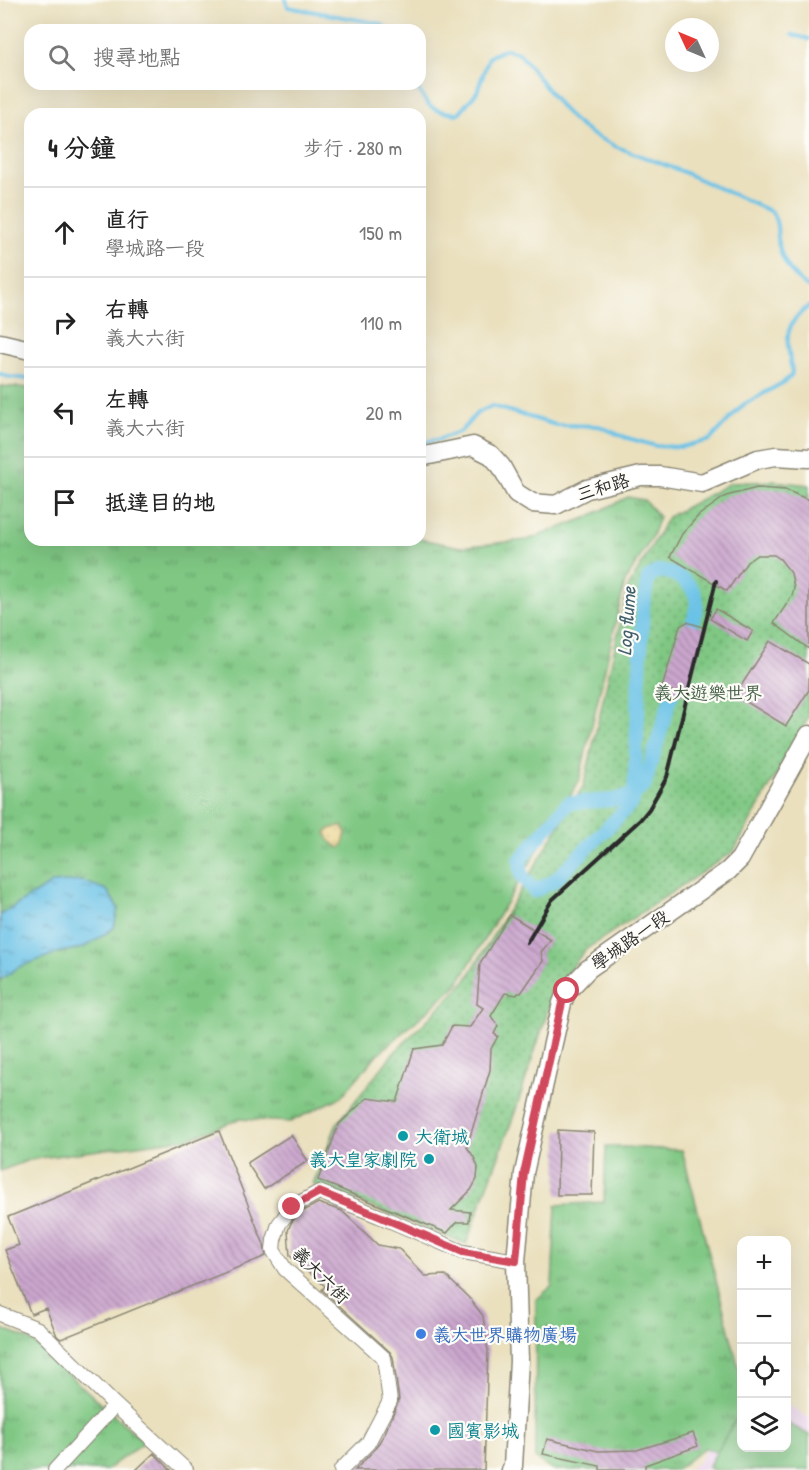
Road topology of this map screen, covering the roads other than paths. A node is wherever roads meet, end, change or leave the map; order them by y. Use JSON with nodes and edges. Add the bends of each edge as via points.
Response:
{"nodes":[{"id":1,"x":0,"y":343,"type":"edge"},
{"id":2,"x":24,"y":350,"type":"edge"},
{"id":3,"x":426,"y":456,"type":"edge"},
{"id":4,"x":809,"y":458,"type":"edge"},
{"id":5,"x":809,"y":735,"type":"edge"},
{"id":6,"x":516,"y":1261,"type":"junction"},
{"id":7,"x":0,"y":1314,"type":"edge"},
{"id":8,"x":115,"y":1405,"type":"junction"},
{"id":9,"x":55,"y":1470,"type":"edge"},
{"id":10,"x":186,"y":1470,"type":"edge"},
{"id":11,"x":341,"y":1470,"type":"edge"},
{"id":12,"x":511,"y":1470,"type":"edge"}],
"edges":[{"from":1,"to":2,"type":"main road"},
{"from":3,"to":4,"type":"main road","name":"三和路","via":[[473,446],[491,455],[501,466],[516,494],[532,503],[556,505],[587,489],[641,476],[702,483],[758,459]]},
{"from":5,"to":6,"type":"main road","name":"學城路一段","via":[[740,859],[588,969],[567,991],[524,1173]]},
{"from":6,"to":11,"type":"street","name":"義大六街","via":[[463,1252],[319,1192],[292,1207],[279,1224],[273,1250],[285,1269],[384,1358],[390,1401],[368,1443]]},
{"from":6,"to":12,"type":"main road","name":"學城路一段","via":[[519,1361]]},
{"from":7,"to":8,"type":"street","via":[[38,1329]]},
{"from":8,"to":9,"type":"street"},
{"from":8,"to":10,"type":"street"}]}
